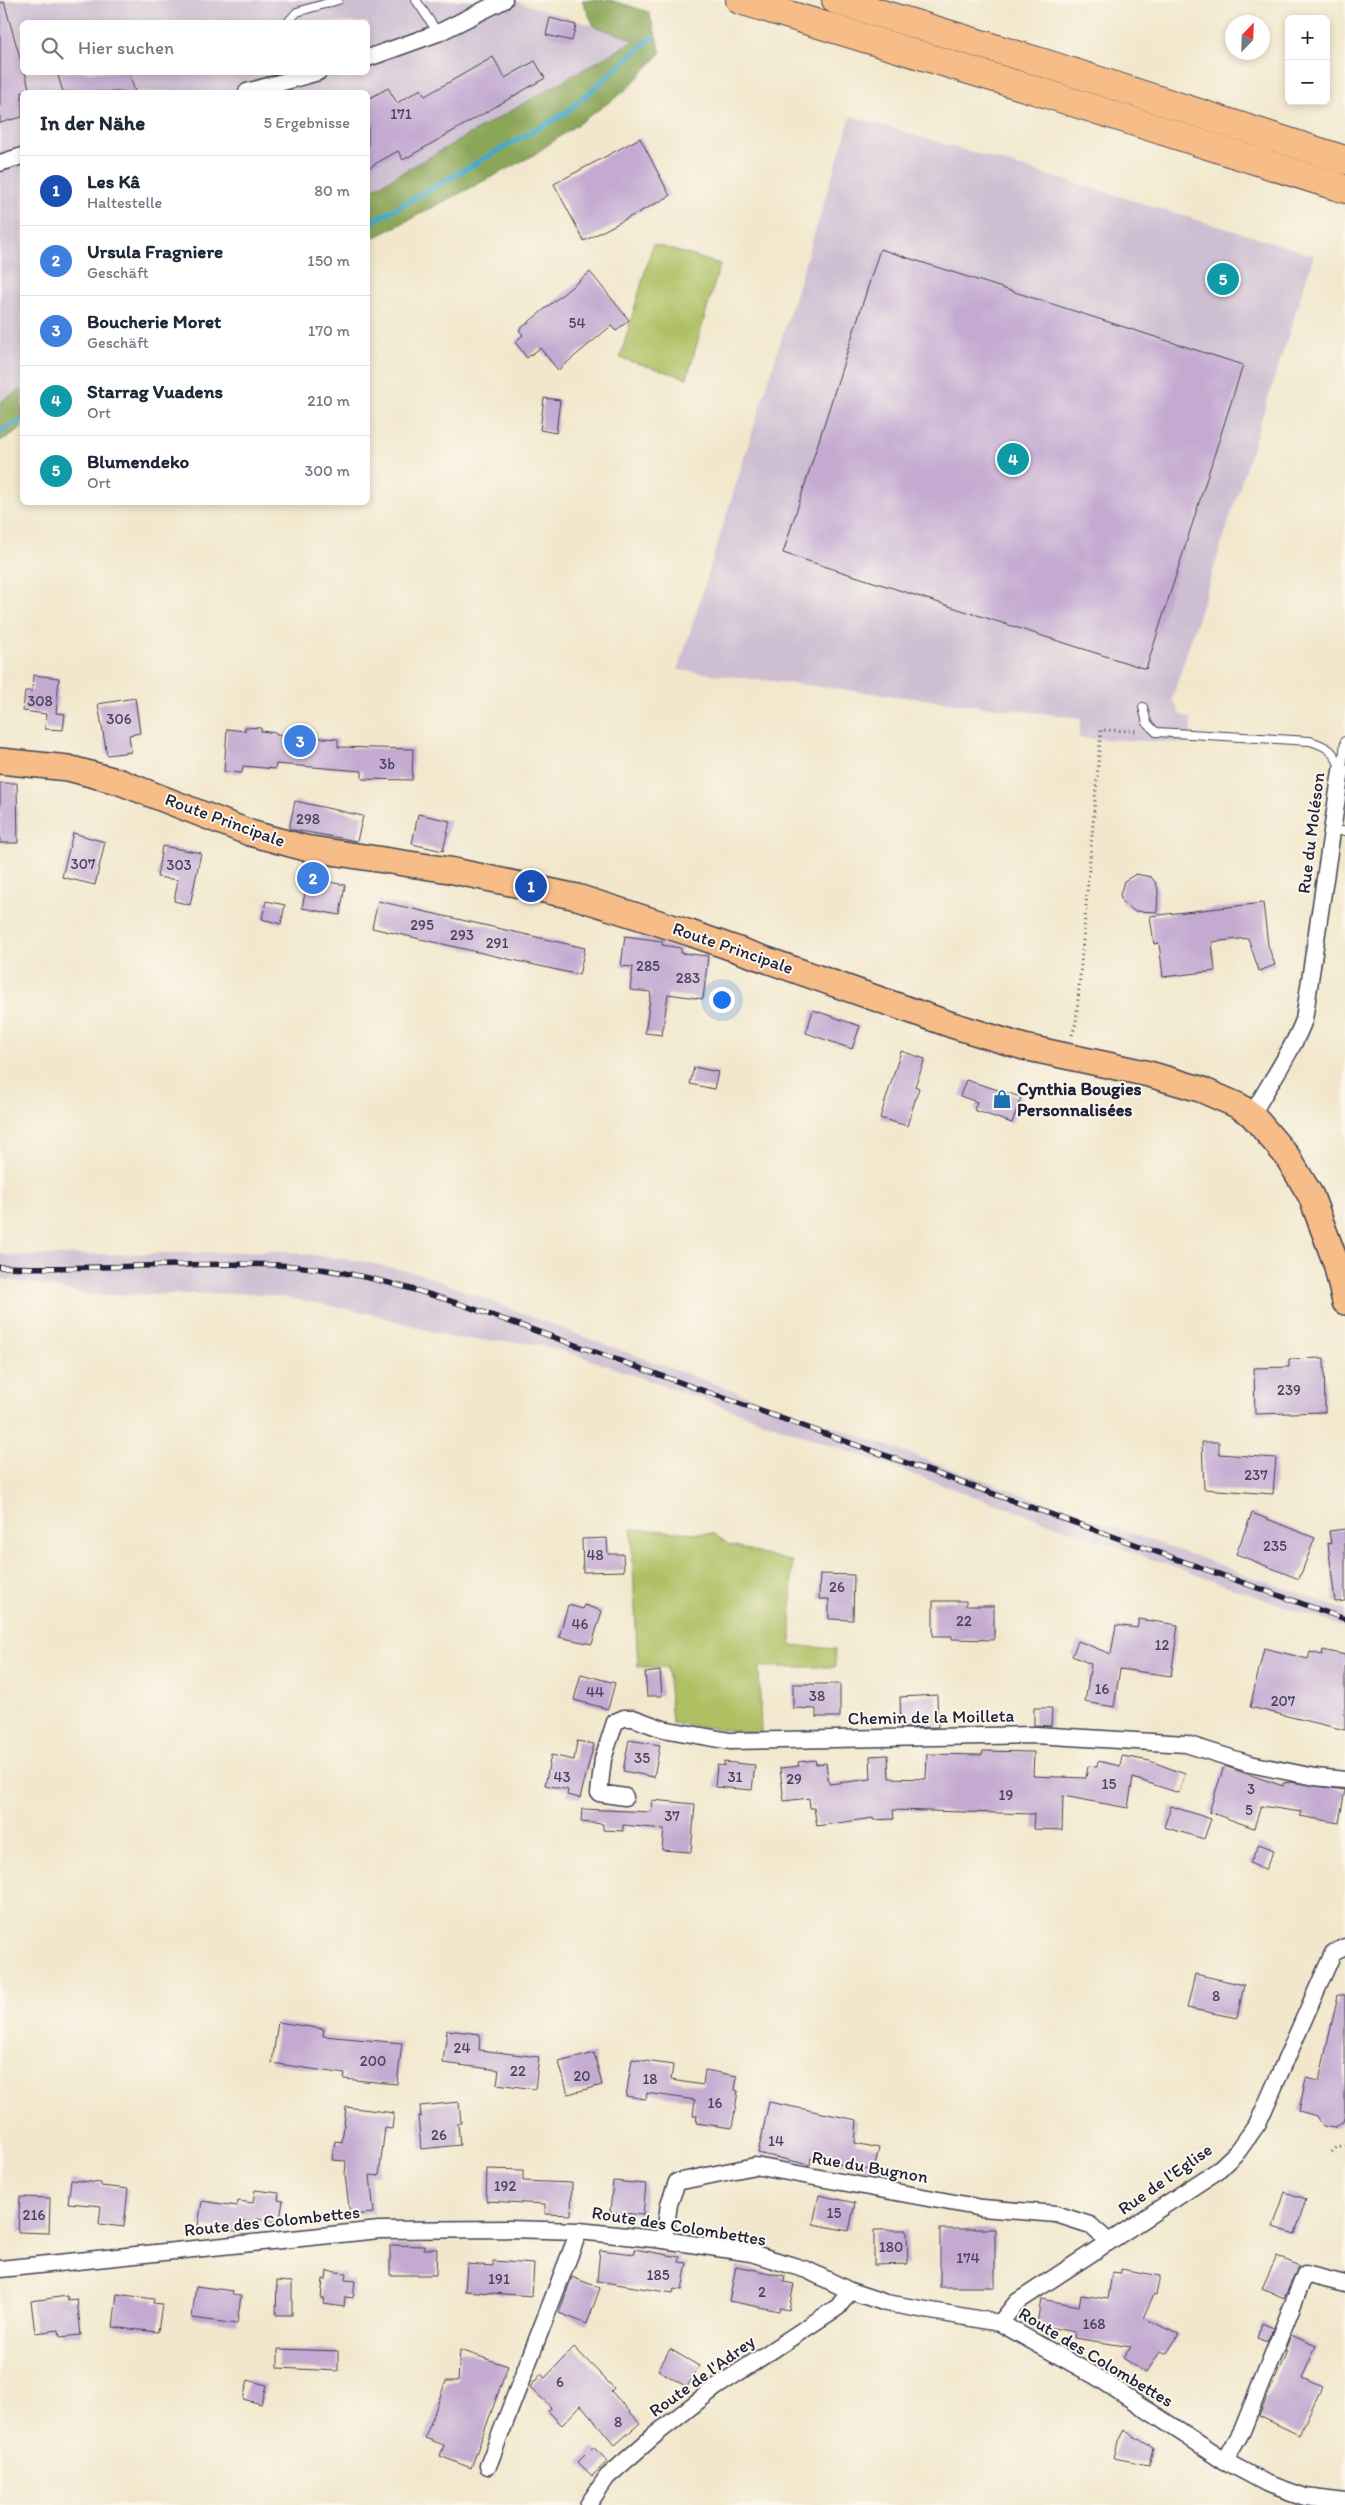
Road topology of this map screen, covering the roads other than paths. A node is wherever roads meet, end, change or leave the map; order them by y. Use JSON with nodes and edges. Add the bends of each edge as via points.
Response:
{"nodes":[{"id":1,"x":338,"y":0,"type":"edge"},
{"id":2,"x":416,"y":0,"type":"edge"},
{"id":3,"x":504,"y":0,"type":"edge"},
{"id":4,"x":740,"y":0,"type":"edge"},
{"id":5,"x":836,"y":0,"type":"edge"},
{"id":6,"x":290,"y":20,"type":"edge"},
{"id":7,"x":438,"y":33,"type":"junction"},
{"id":8,"x":370,"y":57,"type":"edge"},
{"id":9,"x":298,"y":75,"type":"edge"},
{"id":10,"x":279,"y":78,"type":"edge"},
{"id":11,"x":252,"y":90,"type":"edge"},
{"id":12,"x":20,"y":157,"type":"edge"},
{"id":13,"x":1345,"y":160,"type":"edge"},
{"id":14,"x":0,"y":163,"type":"edge"},
{"id":15,"x":1345,"y":189,"type":"edge"},
{"id":16,"x":1143,"y":707,"type":"dead end"},
{"id":17,"x":1345,"y":741,"type":"edge"},
{"id":18,"x":0,"y":761,"type":"edge"},
{"id":19,"x":1341,"y":771,"type":"junction"},
{"id":20,"x":1339,"y":831,"type":"edge"},
{"id":21,"x":1252,"y":1115,"type":"junction"},
{"id":22,"x":1345,"y":1302,"type":"edge"},
{"id":23,"x":1345,"y":1780,"type":"edge"},
{"id":24,"x":624,"y":1797,"type":"dead end"},
{"id":25,"x":1345,"y":1947,"type":"edge"},
{"id":26,"x":579,"y":2231,"type":"junction"},
{"id":27,"x":664,"y":2240,"type":"junction"},
{"id":28,"x":1109,"y":2242,"type":"junction"},
{"id":29,"x":0,"y":2270,"type":"edge"},
{"id":30,"x":1345,"y":2284,"type":"edge"},
{"id":31,"x":850,"y":2291,"type":"junction"},
{"id":32,"x":1000,"y":2323,"type":"junction"},
{"id":33,"x":1225,"y":2461,"type":"junction"},
{"id":34,"x":488,"y":2466,"type":"dead end"},
{"id":35,"x":1345,"y":2502,"type":"edge"},
{"id":36,"x":588,"y":2505,"type":"edge"}],
"edges":[{"from":1,"to":6,"type":"lane","via":[[297,12]]},
{"from":2,"to":7,"type":"lane"},
{"from":3,"to":7,"type":"street"},
{"from":4,"to":15,"type":"highway"},
{"from":5,"to":13,"type":"highway"},
{"from":7,"to":8,"type":"street"},
{"from":9,"to":10,"type":"street"},
{"from":10,"to":11,"type":"street"},
{"from":12,"to":14,"type":"street"},
{"from":16,"to":19,"type":"lane","name":"Rue du Moléson","via":[[1147,723],[1156,732],[1310,741],[1327,746],[1337,758]]},
{"from":17,"to":19,"type":"lane"},
{"from":18,"to":21,"type":"main road","name":"Route Principale","via":[[68,768],[120,782],[250,833],[306,848],[448,870],[577,896],[952,1025],[1024,1047],[1149,1074],[1200,1089]]},
{"from":19,"to":20,"type":"street","name":"Rue du Moléson"},
{"from":20,"to":21,"type":"street","name":"Rue du Moléson","via":[[1304,1020],[1293,1048],[1274,1073]]},
{"from":21,"to":22,"type":"main road","name":"Route Principale","via":[[1287,1156],[1311,1196],[1336,1263]]},
{"from":23,"to":24,"type":"street","name":"Chemin de la Moilleta","via":[[1250,1764],[1186,1744],[1034,1735],[730,1741],[624,1718],[615,1722],[603,1759],[599,1792]]},
{"from":25,"to":28,"type":"street","name":"Rue de l'Eglise","via":[[1332,1953],[1250,2136],[1217,2171]]},
{"from":26,"to":27,"type":"street","name":"Route des Colombettes"},
{"from":26,"to":29,"type":"street","name":"Route des Colombettes","via":[[352,2232]]},
{"from":26,"to":34,"type":"street","name":"Route des Colombettes"},
{"from":27,"to":28,"type":"street","name":"Rue du Bugnon","via":[[669,2204],[677,2182],[755,2166],[982,2208],[1056,2214],[1090,2225]]},
{"from":27,"to":31,"type":"street","name":"Route des Colombettes","via":[[751,2254],[807,2270]]},
{"from":28,"to":32,"type":"street","name":"Rue de l'Eglise","via":[[1018,2302]]},
{"from":30,"to":33,"type":"street","via":[[1305,2274],[1242,2431]]},
{"from":31,"to":32,"type":"street","name":"Route des Colombettes","via":[[886,2303]]},
{"from":31,"to":36,"type":"street","name":"Route de l'Adrey","via":[[838,2307],[716,2387],[656,2434],[607,2477]]},
{"from":32,"to":33,"type":"street","name":"Route des Colombettes","via":[[1097,2377]]},
{"from":33,"to":35,"type":"street","name":"Route des Colombettes","via":[[1290,2492]]}]}
